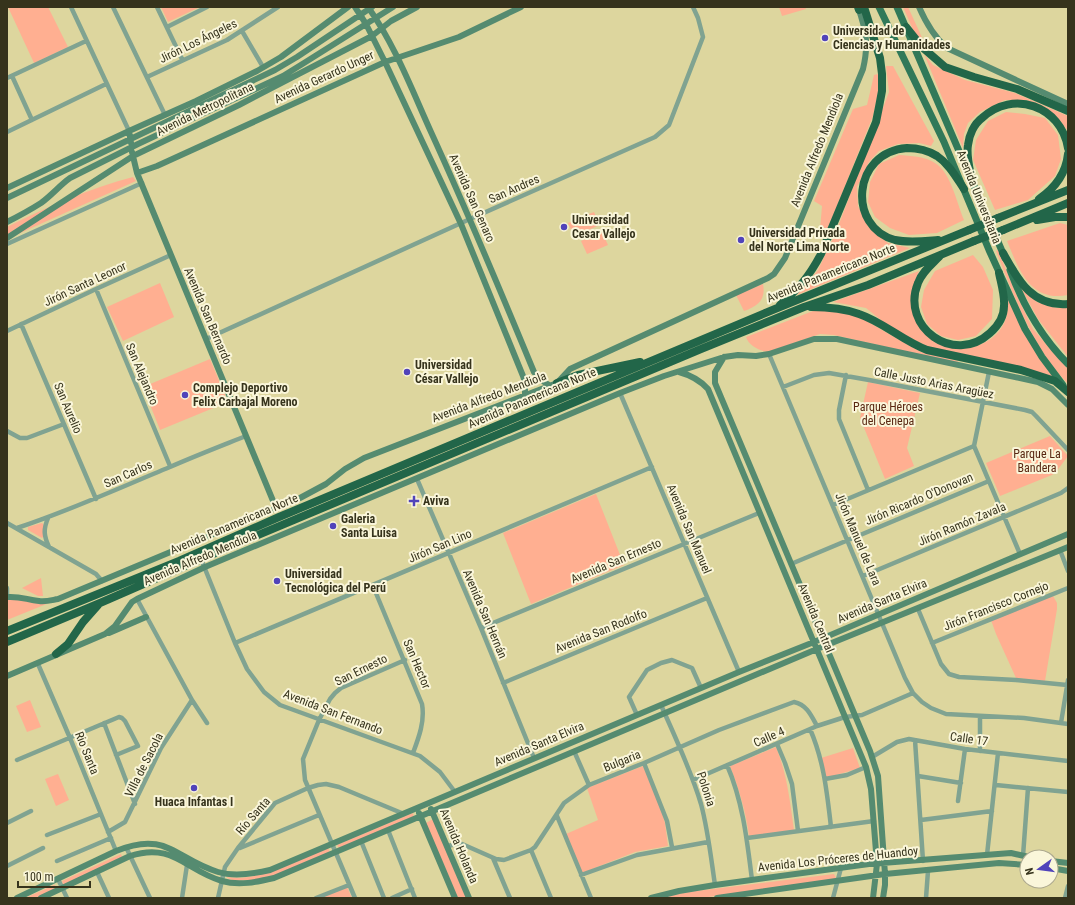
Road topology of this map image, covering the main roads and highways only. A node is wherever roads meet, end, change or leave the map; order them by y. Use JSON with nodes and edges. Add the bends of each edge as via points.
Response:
{"nodes":[{"id":1,"x":348,"y":7,"type":"edge"},
{"id":2,"x":355,"y":7,"type":"edge"},
{"id":3,"x":392,"y":7,"type":"edge"},
{"id":4,"x":417,"y":7,"type":"edge"},
{"id":5,"x":521,"y":7,"type":"edge"},
{"id":6,"x":879,"y":7,"type":"edge"},
{"id":7,"x":897,"y":7,"type":"edge"},
{"id":8,"x":919,"y":7,"type":"edge"},
{"id":9,"x":370,"y":8,"type":"edge"},
{"id":10,"x":860,"y":8,"type":"edge"},
{"id":11,"x":359,"y":14,"type":"junction"},
{"id":12,"x":376,"y":18,"type":"junction"},
{"id":13,"x":366,"y":24,"type":"junction"},
{"id":14,"x":906,"y":27,"type":"junction"},
{"id":15,"x":382,"y":28,"type":"junction"},
{"id":16,"x":372,"y":36,"type":"junction"},
{"id":17,"x":298,"y":45,"type":"junction"},
{"id":18,"x":397,"y":57,"type":"junction"},
{"id":19,"x":292,"y":60,"type":"junction"},
{"id":20,"x":385,"y":62,"type":"junction"},
{"id":21,"x":1068,"y":104,"type":"edge"},
{"id":22,"x":1068,"y":111,"type":"edge"},
{"id":23,"x":129,"y":131,"type":"junction"},
{"id":24,"x":131,"y":139,"type":"junction"},
{"id":25,"x":131,"y":147,"type":"junction"},
{"id":26,"x":1068,"y":148,"type":"edge"},
{"id":27,"x":1068,"y":154,"type":"edge"},
{"id":28,"x":132,"y":156,"type":"junction"},
{"id":29,"x":137,"y":173,"type":"junction"},
{"id":30,"x":972,"y":181,"type":"junction"},
{"id":31,"x":7,"y":188,"type":"edge"},
{"id":32,"x":964,"y":189,"type":"junction"},
{"id":33,"x":1068,"y":190,"type":"edge"},
{"id":34,"x":7,"y":198,"type":"edge"},
{"id":35,"x":1068,"y":203,"type":"edge"},
{"id":36,"x":1029,"y":206,"type":"junction"},
{"id":37,"x":1068,"y":217,"type":"edge"},
{"id":38,"x":7,"y":222,"type":"edge"},
{"id":39,"x":1022,"y":222,"type":"junction"},
{"id":40,"x":7,"y":238,"type":"edge"},
{"id":41,"x":947,"y":239,"type":"junction"},
{"id":42,"x":1003,"y":253,"type":"junction"},
{"id":43,"x":943,"y":254,"type":"junction"},
{"id":44,"x":999,"y":273,"type":"junction"},
{"id":45,"x":502,"y":295,"type":"junction"},
{"id":46,"x":492,"y":299,"type":"junction"},
{"id":47,"x":1068,"y":304,"type":"edge"},
{"id":48,"x":804,"y":307,"type":"junction"},
{"id":49,"x":775,"y":309,"type":"junction"},
{"id":50,"x":724,"y":357,"type":"junction"},
{"id":51,"x":654,"y":359,"type":"junction"},
{"id":52,"x":1068,"y":364,"type":"edge"},
{"id":53,"x":677,"y":372,"type":"junction"},
{"id":54,"x":553,"y":384,"type":"junction"},
{"id":55,"x":1068,"y":391,"type":"edge"},
{"id":56,"x":525,"y":395,"type":"junction"},
{"id":57,"x":1068,"y":405,"type":"edge"},
{"id":58,"x":730,"y":420,"type":"junction"},
{"id":59,"x":723,"y":423,"type":"junction"},
{"id":60,"x":276,"y":508,"type":"junction"},
{"id":61,"x":1068,"y":534,"type":"edge"},
{"id":62,"x":1068,"y":547,"type":"edge"},
{"id":63,"x":7,"y":596,"type":"edge"},
{"id":64,"x":100,"y":603,"type":"junction"},
{"id":65,"x":146,"y":618,"type":"road end"},
{"id":66,"x":7,"y":631,"type":"edge"},
{"id":67,"x":105,"y":634,"type":"junction"},
{"id":68,"x":822,"y":639,"type":"junction"},
{"id":69,"x":7,"y":642,"type":"edge"},
{"id":70,"x":814,"y":642,"type":"junction"},
{"id":71,"x":825,"y":646,"type":"junction"},
{"id":72,"x":817,"y":649,"type":"junction"},
{"id":73,"x":56,"y":654,"type":"junction"},
{"id":74,"x":7,"y":676,"type":"edge"},
{"id":75,"x":548,"y":752,"type":"junction"},
{"id":76,"x":552,"y":760,"type":"junction"},
{"id":77,"x":428,"y":803,"type":"junction"},
{"id":78,"x":417,"y":808,"type":"junction"},
{"id":79,"x":432,"y":812,"type":"junction"},
{"id":80,"x":420,"y":816,"type":"junction"},
{"id":81,"x":1019,"y":855,"type":"edge"},
{"id":82,"x":884,"y":863,"type":"junction"},
{"id":83,"x":877,"y":864,"type":"junction"},
{"id":84,"x":1019,"y":865,"type":"edge"},
{"id":85,"x":885,"y":874,"type":"junction"},
{"id":86,"x":876,"y":876,"type":"junction"},
{"id":87,"x":17,"y":898,"type":"edge"},
{"id":88,"x":41,"y":898,"type":"edge"},
{"id":89,"x":456,"y":898,"type":"edge"},
{"id":90,"x":469,"y":898,"type":"edge"},
{"id":91,"x":651,"y":898,"type":"edge"},
{"id":92,"x":718,"y":898,"type":"edge"},
{"id":93,"x":873,"y":898,"type":"edge"},
{"id":94,"x":883,"y":898,"type":"edge"}],
"edges":[{"from":1,"to":17,"type":"main road","name":"Avenida Metropolitana"},
{"from":2,"to":11,"type":"main road","name":"Avenida San Genaro"},
{"from":3,"to":12,"type":"main road","name":"Avenida Metropolitana"},
{"from":4,"to":15,"type":"main road","name":"Avenida Metropolitana"},
{"from":5,"to":18,"type":"main road","name":"Avenida Gerardo Unger","via":[[459,36]]},
{"from":6,"to":32,"type":"main road","name":"Avenida Universitaria"},
{"from":7,"to":14,"type":"main road","name":"Avenida Universitaria"},
{"from":8,"to":21,"type":"main road","via":[[939,42],[947,48]]},
{"from":9,"to":11,"type":"main road","name":"Avenida Metropolitana"},
{"from":9,"to":12,"type":"main road","name":"Avenida San Genaro"},
{"from":10,"to":49,"type":"highway","via":[[880,58],[882,91],[876,122],[821,254],[811,272]]},
{"from":10,"to":54,"type":"main road","name":"Avenida Alfredo Mendiola","via":[[867,43],[863,68],[785,258],[774,274],[570,369]]},
{"from":11,"to":13,"type":"main road","name":"Avenida San Genaro"},
{"from":11,"to":19,"type":"main road","name":"Avenida Metropolitana"},
{"from":12,"to":13,"type":"main road","name":"Avenida Metropolitana"},
{"from":12,"to":15,"type":"main road","name":"Avenida San Genaro"},
{"from":13,"to":16,"type":"main road","name":"Avenida San Genaro"},
{"from":13,"to":25,"type":"main road","name":"Avenida Metropolitana","via":[[283,76]]},
{"from":14,"to":22,"type":"highway","via":[[922,47],[944,67],[1017,89]]},
{"from":14,"to":30,"type":"main road","name":"Avenida Universitaria"},
{"from":15,"to":16,"type":"main road","name":"Avenida Metropolitana"},
{"from":15,"to":18,"type":"main road","name":"Avenida San Genaro"},
{"from":16,"to":20,"type":"main road","name":"Avenida San Genaro"},
{"from":16,"to":28,"type":"main road","name":"Avenida Metropolitana","via":[[233,108]]},
{"from":17,"to":19,"type":"main road"},
{"from":17,"to":23,"type":"main road","name":"Avenida Metropolitana","via":[[263,67]]},
{"from":18,"to":20,"type":"main road","name":"Avenida Gerardo Unger"},
{"from":18,"to":45,"type":"main road","name":"Avenida San Genaro"},
{"from":19,"to":24,"type":"main road","name":"Avenida Metropolitana"},
{"from":20,"to":29,"type":"main road","name":"Avenida Gerardo Unger"},
{"from":20,"to":46,"type":"main road","name":"Avenida San Genaro"},
{"from":23,"to":24,"type":"main road","name":"Avenida San Bernardo"},
{"from":23,"to":31,"type":"main road"},
{"from":24,"to":25,"type":"main road","name":"Avenida San Bernardo"},
{"from":24,"to":34,"type":"main road"},
{"from":25,"to":28,"type":"main road","name":"Avenida San Bernardo"},
{"from":25,"to":38,"type":"main road","via":[[70,178],[31,210]]},
{"from":26,"to":30,"type":"highway","via":[[1058,123],[1048,114],[1029,105],[1006,104],[987,113],[979,120],[970,135],[968,153]]},
{"from":27,"to":36,"type":"highway","via":[[1058,182]]},
{"from":28,"to":29,"type":"main road","name":"Avenida San Bernardo"},
{"from":28,"to":40,"type":"main road","name":"Avenida Metropolitana"},
{"from":29,"to":60,"type":"main road","name":"Avenida San Bernardo"},
{"from":30,"to":42,"type":"main road","name":"Avenida Universitaria"},
{"from":32,"to":41,"type":"highway","via":[[948,166],[936,156],[911,148],[900,149],[882,157],[874,164],[864,182],[862,193],[866,212],[874,226],[885,236],[895,240],[923,242]]},
{"from":32,"to":44,"type":"main road","name":"Avenida Universitaria"},
{"from":33,"to":36,"type":"highway","name":"Avenida Panamericana Norte"},
{"from":35,"to":39,"type":"highway","name":"Avenida Panamericana Norte"},
{"from":36,"to":41,"type":"highway","name":"Avenida Panamericana Norte","bridge":true},
{"from":37,"to":39,"type":"highway","via":[[1055,216]]},
{"from":39,"to":43,"type":"highway","name":"Avenida Panamericana Norte","bridge":true},
{"from":41,"to":49,"type":"highway","name":"Avenida Panamericana Norte"},
{"from":42,"to":47,"type":"highway","via":[[1025,288],[1036,297],[1047,303]]},
{"from":42,"to":52,"type":"main road","name":"Avenida Universitaria","via":[[1030,314],[1050,345]]},
{"from":43,"to":44,"type":"highway","via":[[918,282],[914,306],[927,330],[938,340],[949,344],[968,345],[986,337],[994,330],[1003,314],[1004,306]]},
{"from":43,"to":48,"type":"highway","name":"Avenida Panamericana Norte"},
{"from":44,"to":55,"type":"main road","name":"Avenida Universitaria","via":[[1032,342]]},
{"from":45,"to":46,"type":"main road"},
{"from":45,"to":54,"type":"main road","name":"Avenida San Genaro","via":[[534,372],[541,380]]},
{"from":46,"to":56,"type":"main road","name":"Avenida San Genaro","via":[[523,376]]},
{"from":48,"to":55,"type":"highway","via":[[837,308],[861,314],[927,350],[1021,370],[1055,381]]},
{"from":48,"to":64,"type":"highway","name":"Avenida Panamericana Norte"},
{"from":49,"to":51,"type":"highway","name":"Avenida Panamericana Norte"},
{"from":50,"to":53,"type":"main road","name":"Avenida Alfredo Mendiola"},
{"from":50,"to":57,"type":"main road","name":"Avenida Alfredo Mendiola","via":[[769,354],[814,339],[837,339],[1033,380],[1045,384]]},
{"from":50,"to":58,"type":"main road","name":"Avenida Central","via":[[714,377]]},
{"from":51,"to":54,"type":"highway","via":[[608,368]]},
{"from":51,"to":66,"type":"highway","name":"Avenida Panamericana Norte","via":[[179,561]]},
{"from":53,"to":59,"type":"main road","name":"Avenida Central","via":[[691,376],[704,384]]},
{"from":53,"to":67,"type":"main road","name":"Avenida Alfredo Mendiola","via":[[620,393],[205,567],[132,602],[115,626]]},
{"from":54,"to":56,"type":"main road","name":"Avenida Alfredo Mendiola"},
{"from":56,"to":60,"type":"main road","name":"Avenida Alfredo Mendiola","via":[[364,458],[326,484]]},
{"from":58,"to":59,"type":"main road"},
{"from":58,"to":68,"type":"main road","name":"Avenida Central"},
{"from":59,"to":70,"type":"main road","name":"Avenida Central"},
{"from":60,"to":63,"type":"main road","name":"Avenida Alfredo Mendiola","via":[[58,599],[39,601]]},
{"from":61,"to":68,"type":"main road","name":"Avenida Santa Elvira"},
{"from":62,"to":71,"type":"main road","name":"Avenida Santa Elvira"},
{"from":64,"to":69,"type":"highway","name":"Avenida Panamericana Norte"},
{"from":64,"to":73,"type":"highway","via":[[68,644]]},
{"from":65,"to":67,"type":"main road"},
{"from":67,"to":73,"type":"main road","name":"Avenida Alfredo Mendiola"},
{"from":68,"to":70,"type":"main road","name":"Avenida Santa Elvira"},
{"from":68,"to":71,"type":"main road","name":"Avenida Central"},
{"from":70,"to":72,"type":"main road","name":"Avenida Central"},
{"from":70,"to":75,"type":"main road","name":"Avenida Santa Elvira"},
{"from":71,"to":72,"type":"main road","name":"Avenida Santa Elvira"},
{"from":71,"to":82,"type":"main road","name":"Avenida Central","via":[[878,776]]},
{"from":72,"to":76,"type":"main road","name":"Avenida Santa Elvira"},
{"from":72,"to":83,"type":"main road","name":"Avenida Central","via":[[866,767],[871,789]]},
{"from":73,"to":74,"type":"main road","name":"Avenida Alfredo Mendiola"},
{"from":75,"to":76,"type":"main road"},
{"from":75,"to":77,"type":"main road","name":"Avenida Santa Elvira"},
{"from":76,"to":79,"type":"main road","name":"Avenida Santa Elvira"},
{"from":77,"to":78,"type":"main road","name":"Avenida Santa Elvira"},
{"from":77,"to":79,"type":"main road","name":"Avenida Holanda"},
{"from":78,"to":80,"type":"main road","name":"Avenida Holanda"},
{"from":78,"to":87,"type":"main road","name":"Avenida Santa Elvira","via":[[265,871],[239,875],[223,873],[163,846],[143,844],[116,851]]},
{"from":79,"to":80,"type":"main road","name":"Avenida Santa Elvira"},
{"from":79,"to":90,"type":"main road","name":"Avenida Holanda"},
{"from":80,"to":88,"type":"main road","name":"Avenida Santa Elvira","via":[[262,881],[221,881],[172,856],[143,852]]},
{"from":80,"to":89,"type":"main road","name":"Avenida Holanda"},
{"from":81,"to":82,"type":"main road","name":"Avenida Los Próceres de Huandoy","via":[[986,855]]},
{"from":82,"to":83,"type":"main road","name":"Avenida Los Próceres de Huandoy"},
{"from":82,"to":85,"type":"main road","name":"Avenida Central"},
{"from":83,"to":86,"type":"main road","name":"Avenida Central"},
{"from":83,"to":91,"type":"main road","name":"Avenida Los Próceres de Huandoy","via":[[715,885]]},
{"from":84,"to":85,"type":"main road","name":"Avenida Los Próceres de Huandoy","via":[[999,864]]},
{"from":85,"to":86,"type":"main road","name":"Avenida Los Próceres de Huandoy"},
{"from":85,"to":94,"type":"main road","name":"Avenida Central"},
{"from":86,"to":92,"type":"main road","name":"Avenida Los Próceres de Huandoy"},
{"from":86,"to":93,"type":"main road","name":"Avenida Central"}]}
